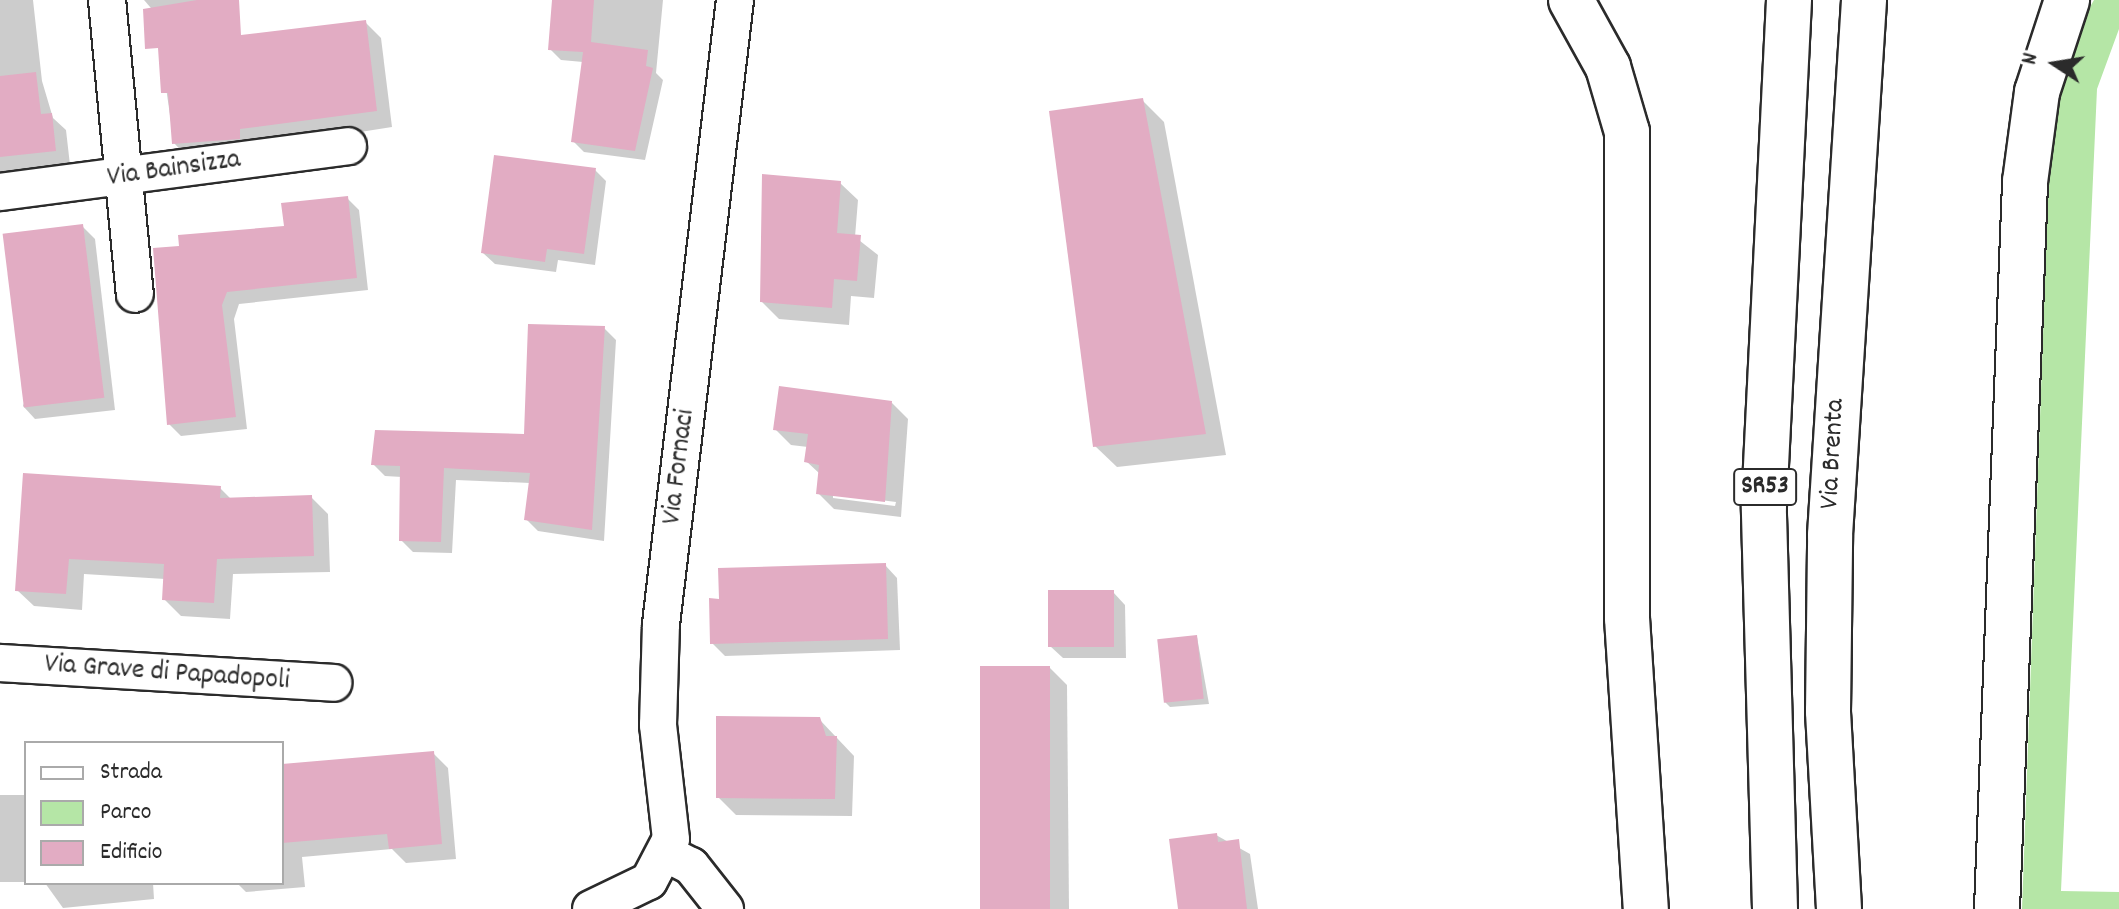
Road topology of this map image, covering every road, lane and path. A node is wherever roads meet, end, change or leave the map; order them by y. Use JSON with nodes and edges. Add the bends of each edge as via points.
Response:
{"nodes":[{"id":1,"x":107,"y":0,"type":"edge"},
{"id":2,"x":735,"y":0,"type":"edge"},
{"id":3,"x":1571,"y":0,"type":"edge"},
{"id":4,"x":1789,"y":0,"type":"edge"},
{"id":5,"x":1864,"y":0,"type":"edge"},
{"id":6,"x":2067,"y":0,"type":"edge"},
{"id":7,"x":348,"y":146,"type":"dead end"},
{"id":8,"x":124,"y":178,"type":"junction"},
{"id":9,"x":0,"y":192,"type":"edge"},
{"id":10,"x":135,"y":294,"type":"dead end"},
{"id":11,"x":0,"y":663,"type":"edge"},
{"id":12,"x":333,"y":683,"type":"dead end"},
{"id":13,"x":667,"y":854,"type":"junction"},
{"id":14,"x":591,"y":909,"type":"edge"},
{"id":15,"x":725,"y":909,"type":"edge"},
{"id":16,"x":1646,"y":909,"type":"edge"},
{"id":17,"x":1775,"y":909,"type":"edge"},
{"id":18,"x":1839,"y":909,"type":"edge"},
{"id":19,"x":1997,"y":909,"type":"edge"}],
"edges":[{"from":1,"to":8,"type":"street"},
{"from":2,"to":13,"type":"street","name":"Via Fornaci","via":[[661,624],[658,725],[673,826]]},
{"from":3,"to":16,"type":"highway","via":[[1608,67],[1627,132],[1627,618]]},
{"from":4,"to":17,"type":"highway","number":"SR53","via":[[1764,506]]},
{"from":5,"to":18,"type":"highway","name":"Via Brenta","number":"SR53","via":[[1830,535],[1828,711]]},
{"from":6,"to":19,"type":"highway","via":[[2037,92],[2025,182]]},
{"from":7,"to":8,"type":"street","name":"Via Bainsizza"},
{"from":8,"to":9,"type":"street","name":"Via Bainsizza"},
{"from":8,"to":10,"type":"street"},
{"from":11,"to":12,"type":"street","name":"Via Grave di Papadopoli"},
{"from":13,"to":14,"type":"street","via":[[649,881]]},
{"from":13,"to":15,"type":"street","via":[[691,866]]}]}
